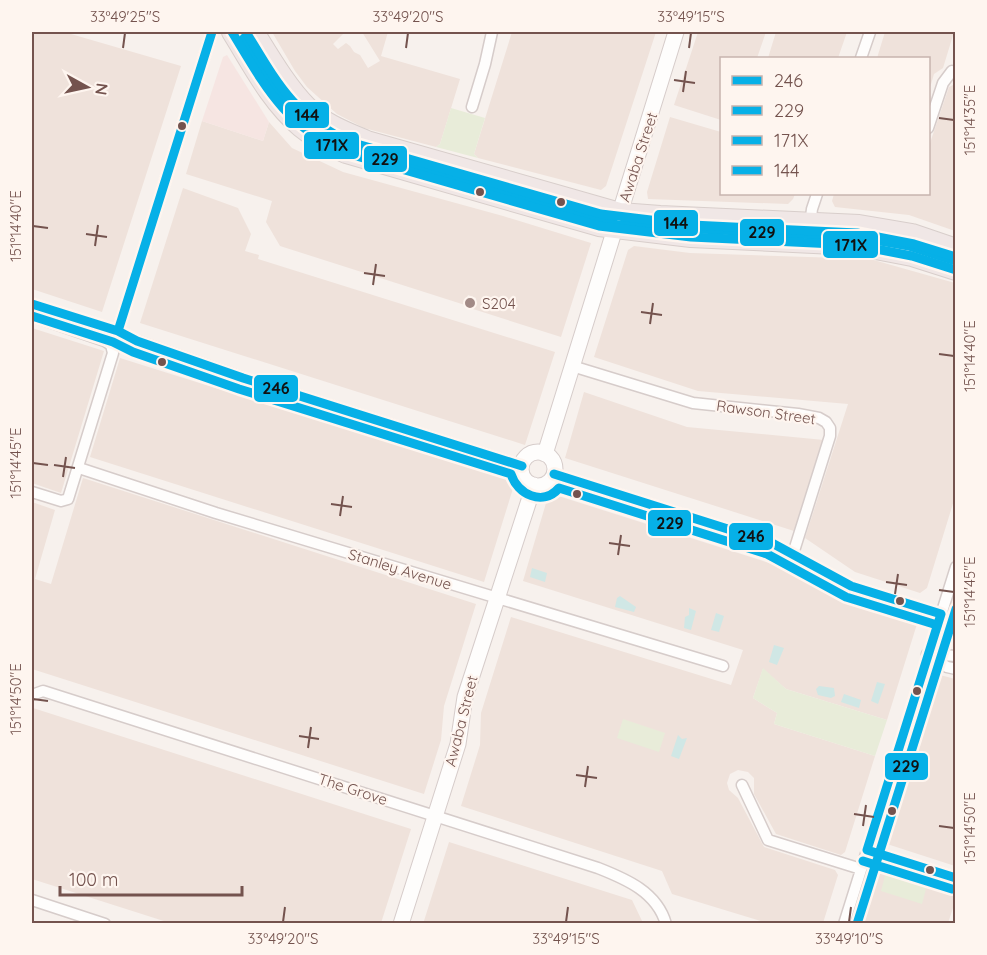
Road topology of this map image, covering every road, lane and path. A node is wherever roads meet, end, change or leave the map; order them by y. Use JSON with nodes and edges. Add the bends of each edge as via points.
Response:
{"nodes":[{"id":1,"x":212,"y":32,"type":"edge"},
{"id":2,"x":232,"y":32,"type":"edge"},
{"id":3,"x":254,"y":32,"type":"edge"},
{"id":4,"x":492,"y":32,"type":"edge"},
{"id":5,"x":676,"y":32,"type":"edge"},
{"id":6,"x":870,"y":32,"type":"edge"},
{"id":7,"x":861,"y":57,"type":"edge"},
{"id":8,"x":954,"y":71,"type":"edge"},
{"id":9,"x":472,"y":107,"type":"dead end"},
{"id":10,"x":930,"y":122,"type":"edge"},
{"id":11,"x":817,"y":195,"type":"edge"},
{"id":12,"x":617,"y":221,"type":"junction"},
{"id":13,"x":810,"y":222,"type":"junction"},
{"id":14,"x":810,"y":243,"type":"junction"},
{"id":15,"x":956,"y":249,"type":"edge"},
{"id":16,"x":956,"y":270,"type":"edge"},
{"id":17,"x":32,"y":304,"type":"edge"},
{"id":18,"x":32,"y":315,"type":"edge"},
{"id":19,"x":118,"y":331,"type":"junction"},
{"id":20,"x":572,"y":366,"type":"junction"},
{"id":21,"x":545,"y":454,"type":"junction"},
{"id":22,"x":522,"y":466,"type":"junction"},
{"id":23,"x":78,"y":468,"type":"junction"},
{"id":24,"x":554,"y":474,"type":"junction"},
{"id":25,"x":534,"y":485,"type":"junction"},
{"id":26,"x":32,"y":492,"type":"edge"},
{"id":27,"x":794,"y":554,"type":"junction"},
{"id":28,"x":956,"y":567,"type":"edge"},
{"id":29,"x":497,"y":597,"type":"junction"},
{"id":30,"x":941,"y":614,"type":"junction"},
{"id":31,"x":927,"y":654,"type":"junction"},
{"id":32,"x":956,"y":656,"type":"edge"},
{"id":33,"x":723,"y":666,"type":"dead end"},
{"id":34,"x":956,"y":669,"type":"edge"},
{"id":35,"x":32,"y":695,"type":"edge"},
{"id":36,"x":742,"y":785,"type":"dead end"},
{"id":37,"x":435,"y":816,"type":"junction"},
{"id":38,"x":867,"y":850,"type":"junction"},
{"id":39,"x":861,"y":869,"type":"junction"},
{"id":40,"x":956,"y":878,"type":"edge"},
{"id":41,"x":32,"y":900,"type":"edge"},
{"id":42,"x":105,"y":924,"type":"edge"},
{"id":43,"x":401,"y":924,"type":"edge"},
{"id":44,"x":666,"y":924,"type":"edge"},
{"id":45,"x":844,"y":924,"type":"edge"}],
"edges":[{"from":1,"to":19,"type":"street"},
{"from":2,"to":12,"type":"highway","via":[[286,112],[325,144],[355,156]]},
{"from":3,"to":12,"type":"highway","via":[[306,107],[332,126],[367,141]]},
{"from":4,"to":9,"type":"street"},
{"from":5,"to":12,"type":"street","name":"Awaba Street"},
{"from":6,"to":7,"type":"street"},
{"from":8,"to":10,"type":"street","via":[[943,83]]},
{"from":11,"to":13,"type":"street"},
{"from":12,"to":13,"type":"highway","via":[[660,216]]},
{"from":12,"to":14,"type":"highway","via":[[691,237]]},
{"from":12,"to":20,"type":"street","name":"Awaba Street"},
{"from":13,"to":14,"type":"street"},
{"from":13,"to":15,"type":"highway","via":[[894,230]]},
{"from":14,"to":16,"type":"highway","via":[[875,248]]},
{"from":17,"to":19,"type":"street"},
{"from":18,"to":23,"type":"street","via":[[111,345],[112,353]]},
{"from":19,"to":22,"type":"street","via":[[243,378]]},
{"from":20,"to":21,"type":"street","name":"Awaba Street"},
{"from":20,"to":27,"type":"street","name":"Rawson Street","via":[[693,403],[798,414],[826,422],[830,436]]},
{"from":21,"to":22,"type":"street","via":[[530,455]]},
{"from":21,"to":24,"type":"street","via":[[554,464]]},
{"from":22,"to":25,"type":"street","via":[[526,481]]},
{"from":23,"to":26,"type":"street","via":[[66,500]]},
{"from":23,"to":29,"type":"street","name":"Stanley Avenue"},
{"from":24,"to":25,"type":"street","via":[[548,483]]},
{"from":24,"to":27,"type":"street","via":[[771,543]]},
{"from":25,"to":29,"type":"street","name":"Awaba Street"},
{"from":27,"to":30,"type":"street","via":[[851,586]]},
{"from":28,"to":30,"type":"street"},
{"from":29,"to":33,"type":"street","name":"Stanley Avenue"},
{"from":29,"to":37,"type":"street","name":"Awaba Street","via":[[465,697],[458,744]]},
{"from":30,"to":31,"type":"street"},
{"from":31,"to":32,"type":"street"},
{"from":31,"to":34,"type":"street"},
{"from":31,"to":38,"type":"street"},
{"from":35,"to":37,"type":"street","name":"The Grove","via":[[43,691]]},
{"from":36,"to":39,"type":"street","via":[[768,840]]},
{"from":37,"to":43,"type":"street","name":"Awaba Street"},
{"from":37,"to":44,"type":"street","name":"The Grove","via":[[620,876],[646,893],[662,912]]},
{"from":38,"to":39,"type":"street"},
{"from":38,"to":40,"type":"street"},
{"from":39,"to":45,"type":"street"},
{"from":41,"to":42,"type":"street"}]}
